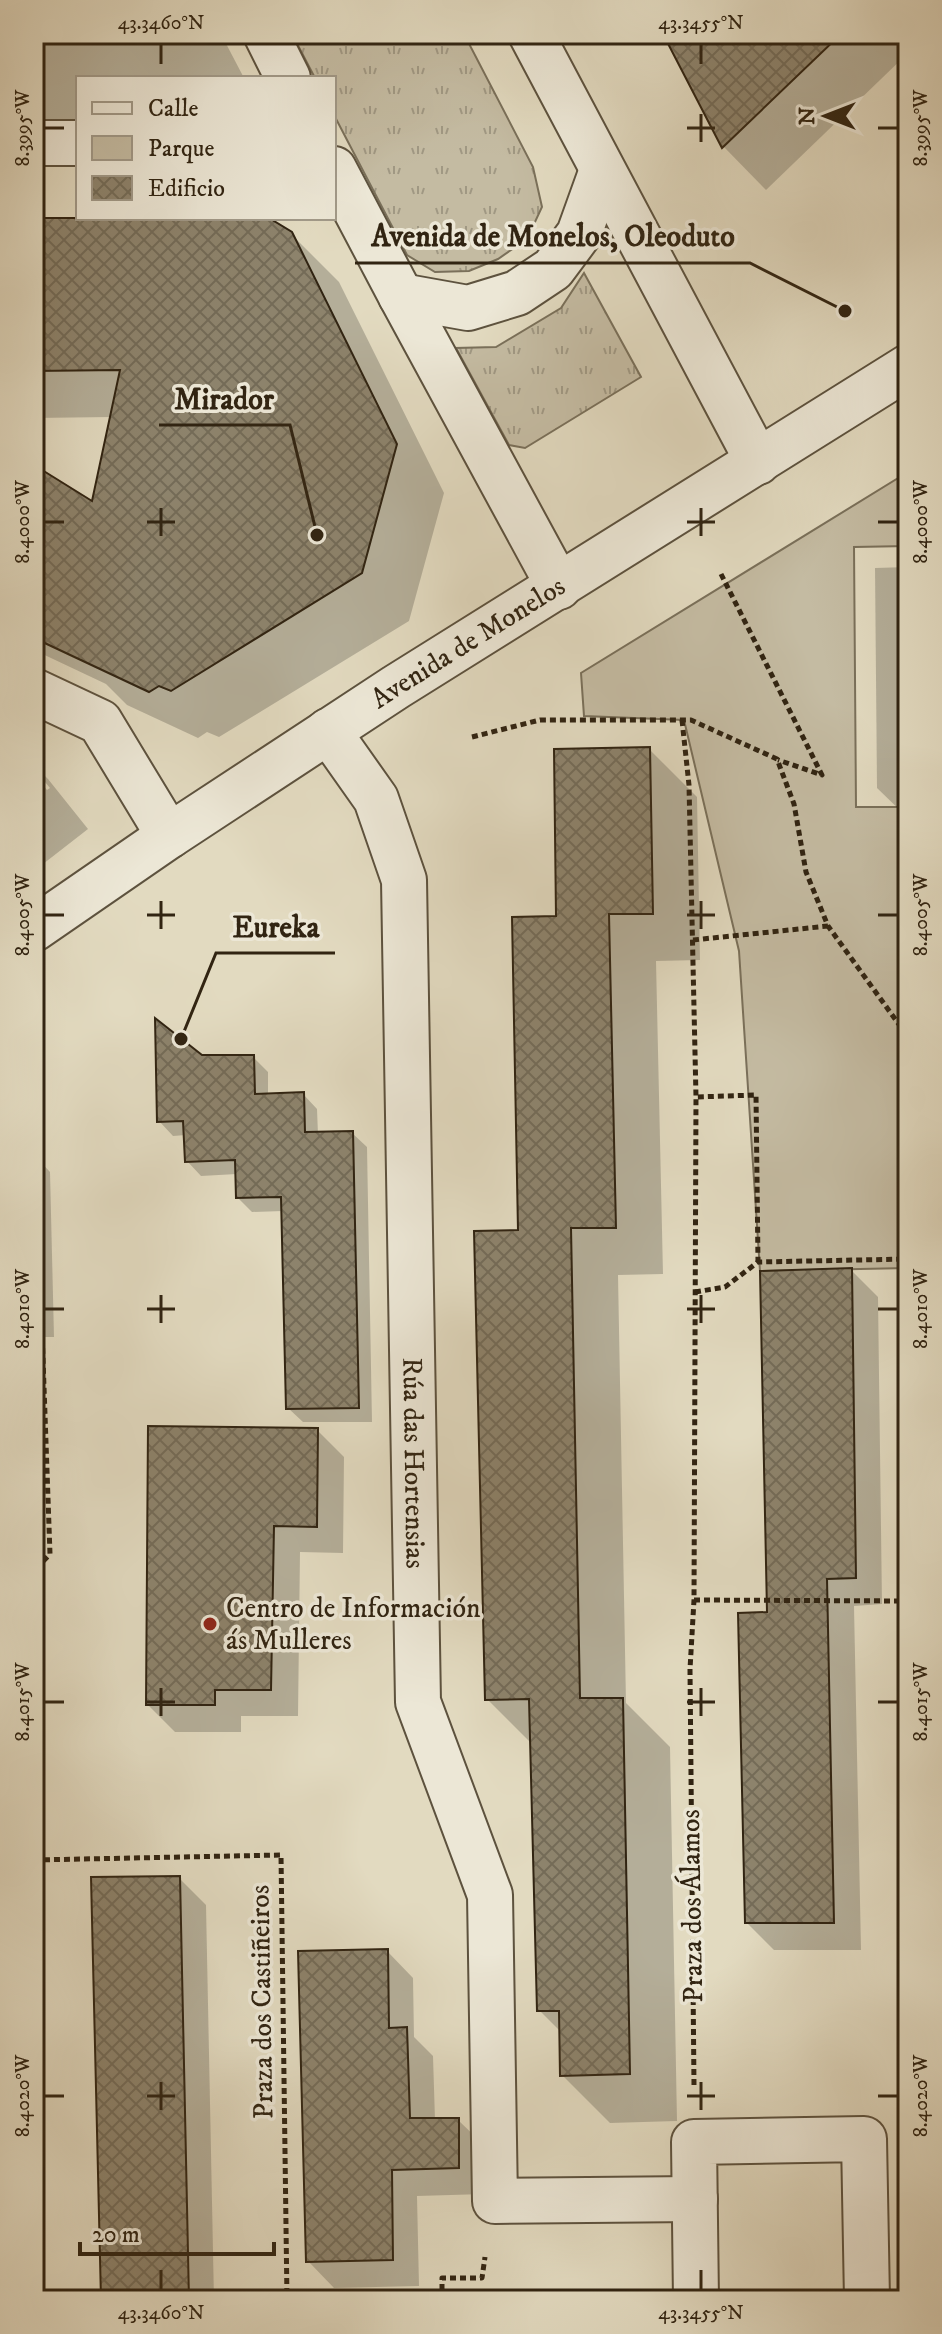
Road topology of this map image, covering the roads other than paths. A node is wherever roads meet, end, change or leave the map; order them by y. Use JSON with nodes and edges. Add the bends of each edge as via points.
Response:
{"nodes":[{"id":1,"x":266,"y":34,"type":"edge"},
{"id":2,"x":531,"y":34,"type":"edge"},
{"id":3,"x":287,"y":76,"type":"edge"},
{"id":4,"x":34,"y":143,"type":"edge"},
{"id":5,"x":76,"y":143,"type":"edge"},
{"id":6,"x":602,"y":170,"type":"junction"},
{"id":7,"x":336,"y":173,"type":"edge"},
{"id":8,"x":401,"y":296,"type":"junction"},
{"id":9,"x":908,"y":367,"type":"edge"},
{"id":10,"x":758,"y":462,"type":"junction"},
{"id":11,"x":559,"y":587,"type":"junction"},
{"id":12,"x":34,"y":691,"type":"edge"},
{"id":13,"x":328,"y":731,"type":"junction"},
{"id":14,"x":169,"y":836,"type":"junction"},
{"id":15,"x":34,"y":929,"type":"edge"},
{"id":16,"x":695,"y":2199,"type":"junction"},
{"id":17,"x":696,"y":2300,"type":"edge"},
{"id":18,"x":867,"y":2300,"type":"edge"}],
"edges":[{"from":1,"to":3,"type":"street"},
{"from":2,"to":6,"type":"street"},
{"from":4,"to":5,"type":"street"},
{"from":6,"to":8,"type":"street","via":[[579,234],[553,269],[517,293],[468,308]]},
{"from":6,"to":10,"type":"street"},
{"from":7,"to":8,"type":"street"},
{"from":8,"to":11,"type":"street"},
{"from":9,"to":10,"type":"street","name":"Avenida de Monelos"},
{"from":10,"to":11,"type":"street","name":"Avenida de Monelos"},
{"from":11,"to":13,"type":"street","name":"Avenida de Monelos"},
{"from":12,"to":14,"type":"street","via":[[100,722]]},
{"from":13,"to":14,"type":"street","name":"Avenida de Monelos"},
{"from":13,"to":16,"type":"street","name":"Rúa das Hortensias","via":[[376,799],[404,880],[418,1702],[490,1895],[495,2201]]},
{"from":14,"to":15,"type":"street","name":"Avenida de Monelos"},
{"from":16,"to":17,"type":"street"},
{"from":16,"to":18,"type":"street","via":[[694,2142],[864,2139]]}]}
